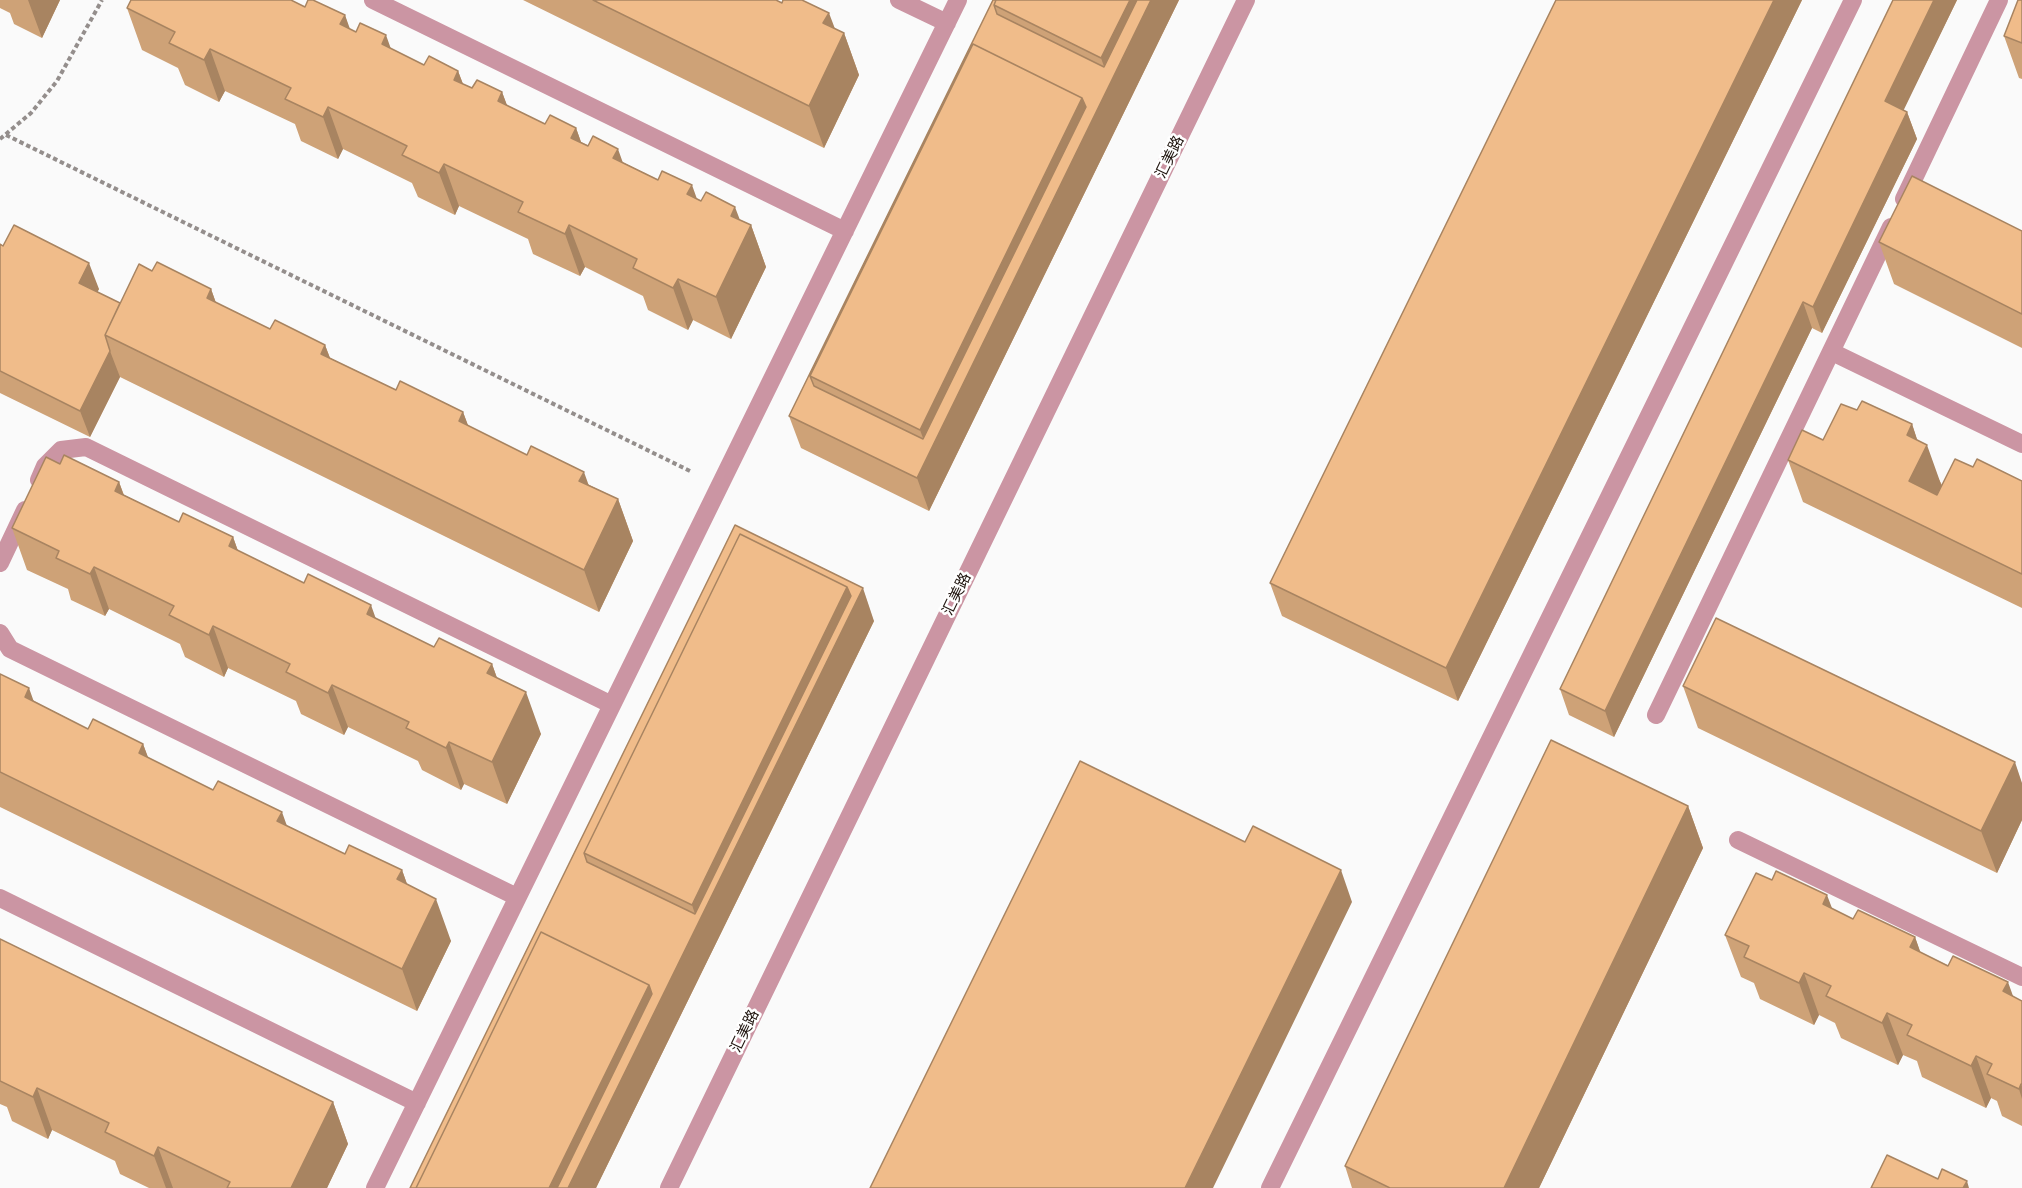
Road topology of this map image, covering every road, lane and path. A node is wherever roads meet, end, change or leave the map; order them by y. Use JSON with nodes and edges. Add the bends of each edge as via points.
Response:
{"nodes":[{"id":1,"x":102,"y":0,"type":"edge"},
{"id":2,"x":374,"y":0,"type":"edge"},
{"id":3,"x":899,"y":0,"type":"edge"},
{"id":4,"x":958,"y":0,"type":"edge"},
{"id":5,"x":1246,"y":0,"type":"edge"},
{"id":6,"x":1853,"y":0,"type":"edge"},
{"id":7,"x":1999,"y":0,"type":"edge"},
{"id":8,"x":947,"y":23,"type":"junction"},
{"id":9,"x":6,"y":135,"type":"junction"},
{"id":10,"x":0,"y":140,"type":"edge"},
{"id":11,"x":845,"y":231,"type":"junction"},
{"id":12,"x":1832,"y":352,"type":"junction"},
{"id":13,"x":2022,"y":444,"type":"edge"},
{"id":14,"x":720,"y":485,"type":"junction"},
{"id":15,"x":0,"y":563,"type":"edge"},
{"id":16,"x":0,"y":633,"type":"edge"},
{"id":17,"x":612,"y":705,"type":"junction"},
{"id":18,"x":1656,"y":715,"type":"dead end"},
{"id":19,"x":1738,"y":840,"type":"dead end"},
{"id":20,"x":518,"y":897,"type":"junction"},
{"id":21,"x":0,"y":898,"type":"edge"},
{"id":22,"x":2022,"y":977,"type":"edge"},
{"id":23,"x":417,"y":1103,"type":"junction"},
{"id":24,"x":375,"y":1188,"type":"edge"},
{"id":25,"x":669,"y":1188,"type":"edge"},
{"id":26,"x":1270,"y":1188,"type":"edge"}],
"edges":[{"from":1,"to":9,"type":"path","via":[[57,81],[31,113]]},
{"from":2,"to":11,"type":"street"},
{"from":3,"to":8,"type":"street"},
{"from":4,"to":8,"type":"street"},
{"from":5,"to":25,"type":"street","name":"汇美路"},
{"from":6,"to":26,"type":"street"},
{"from":7,"to":12,"type":"street"},
{"from":8,"to":11,"type":"street"},
{"from":9,"to":10,"type":"path"},
{"from":9,"to":14,"type":"path"},
{"from":11,"to":14,"type":"street"},
{"from":12,"to":13,"type":"street"},
{"from":12,"to":18,"type":"street"},
{"from":14,"to":17,"type":"street"},
{"from":15,"to":17,"type":"street","via":[[45,466],[61,450],[86,447]]},
{"from":16,"to":20,"type":"street","via":[[10,649]]},
{"from":17,"to":20,"type":"street"},
{"from":19,"to":22,"type":"street"},
{"from":20,"to":23,"type":"street"},
{"from":21,"to":23,"type":"street"},
{"from":23,"to":24,"type":"street"}]}
